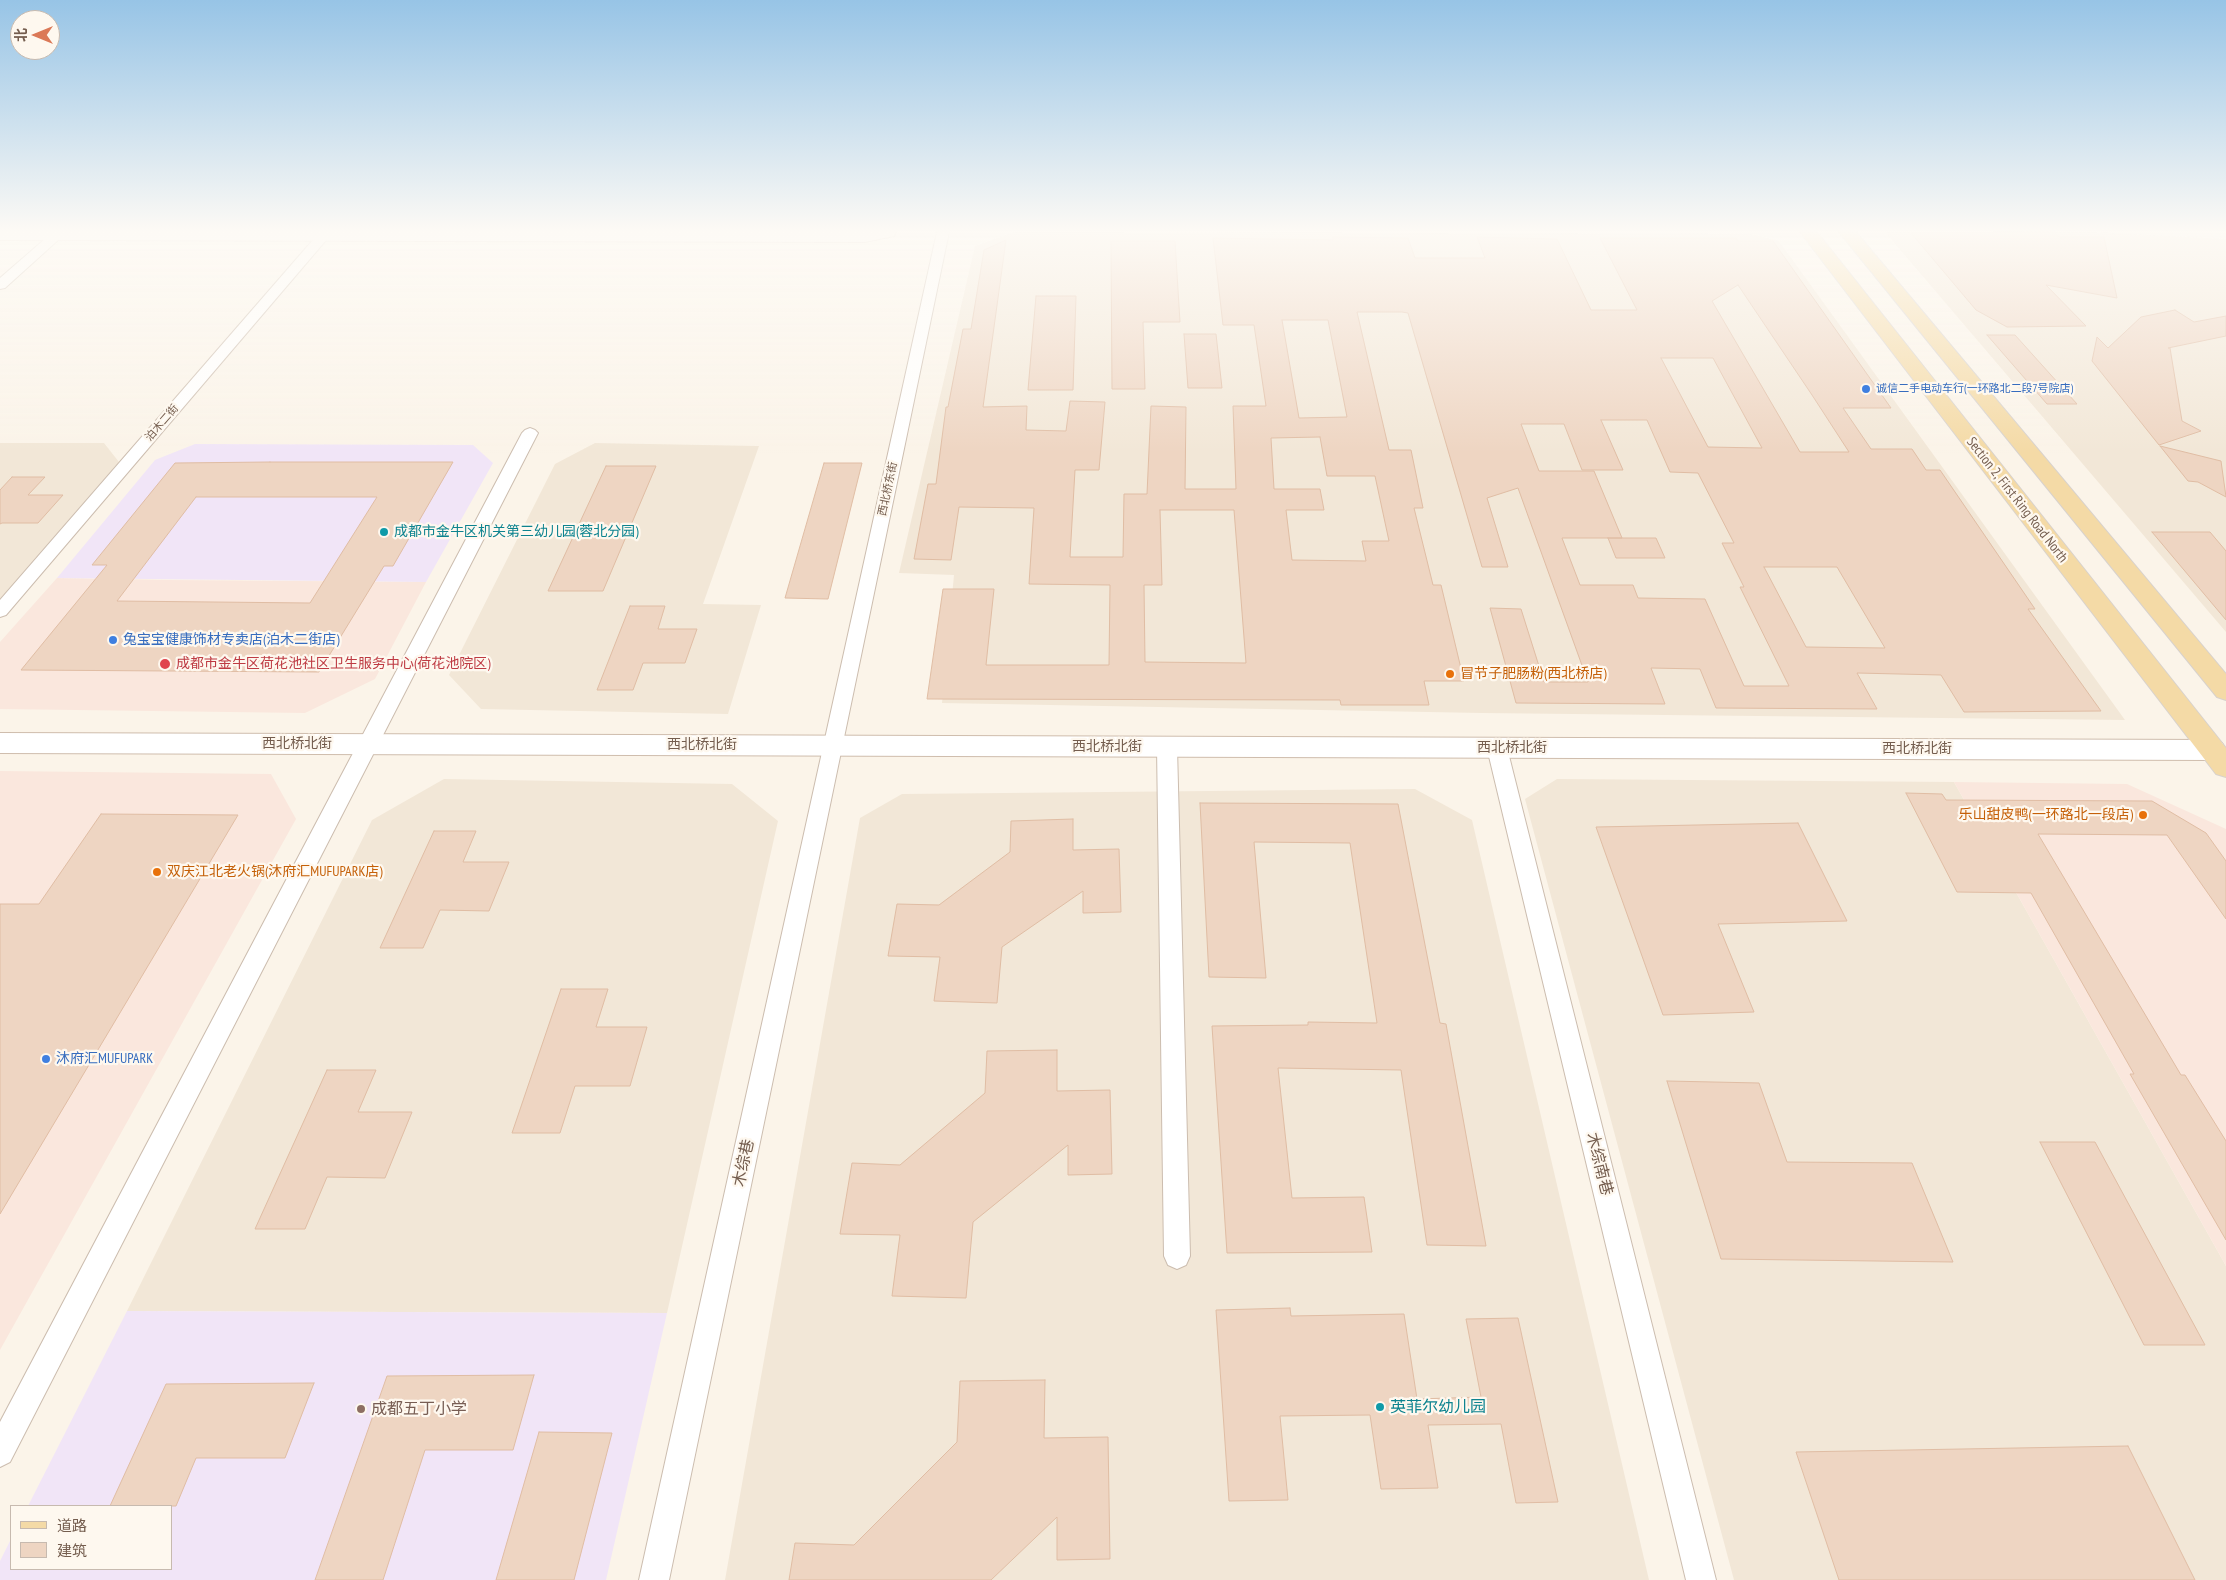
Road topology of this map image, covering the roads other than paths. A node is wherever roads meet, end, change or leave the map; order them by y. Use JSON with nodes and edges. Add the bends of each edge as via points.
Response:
{"nodes":[{"id":1,"x":263,"y":306,"type":"edge"},
{"id":2,"x":928,"y":306,"type":"edge"},
{"id":3,"x":1866,"y":306,"type":"edge"},
{"id":4,"x":1908,"y":306,"type":"edge"},
{"id":5,"x":530,"y":433,"type":"dead end"},
{"id":6,"x":0,"y":611,"type":"edge"},
{"id":7,"x":2225,"y":689,"type":"edge"},
{"id":8,"x":0,"y":743,"type":"edge"},
{"id":9,"x":368,"y":744,"type":"junction"},
{"id":10,"x":834,"y":746,"type":"junction"},
{"id":11,"x":1167,"y":747,"type":"junction"},
{"id":12,"x":1497,"y":748,"type":"junction"},
{"id":13,"x":2220,"y":759,"type":"edge"},
{"id":14,"x":1178,"y":1256,"type":"dead end"},
{"id":15,"x":0,"y":1452,"type":"edge"},
{"id":16,"x":654,"y":1580,"type":"edge"},
{"id":17,"x":1701,"y":1580,"type":"edge"}],
"edges":[{"from":1,"to":6,"type":"street","name":"泊木二街"},
{"from":2,"to":10,"type":"street","name":"西北桥东街"},
{"from":3,"to":13,"type":"main road","name":"Section 2, First Ring Road North"},
{"from":4,"to":7,"type":"main road"},
{"from":5,"to":9,"type":"street"},
{"from":8,"to":9,"type":"street","name":"西北桥北街"},
{"from":9,"to":10,"type":"street","name":"西北桥北街"},
{"from":9,"to":15,"type":"street"},
{"from":10,"to":11,"type":"street","name":"西北桥北街"},
{"from":10,"to":16,"type":"street","name":"木综巷"},
{"from":11,"to":12,"type":"street","name":"西北桥北街"},
{"from":11,"to":14,"type":"street"},
{"from":12,"to":13,"type":"street","name":"西北桥北街"},
{"from":12,"to":17,"type":"street","name":"木综南巷"}]}
